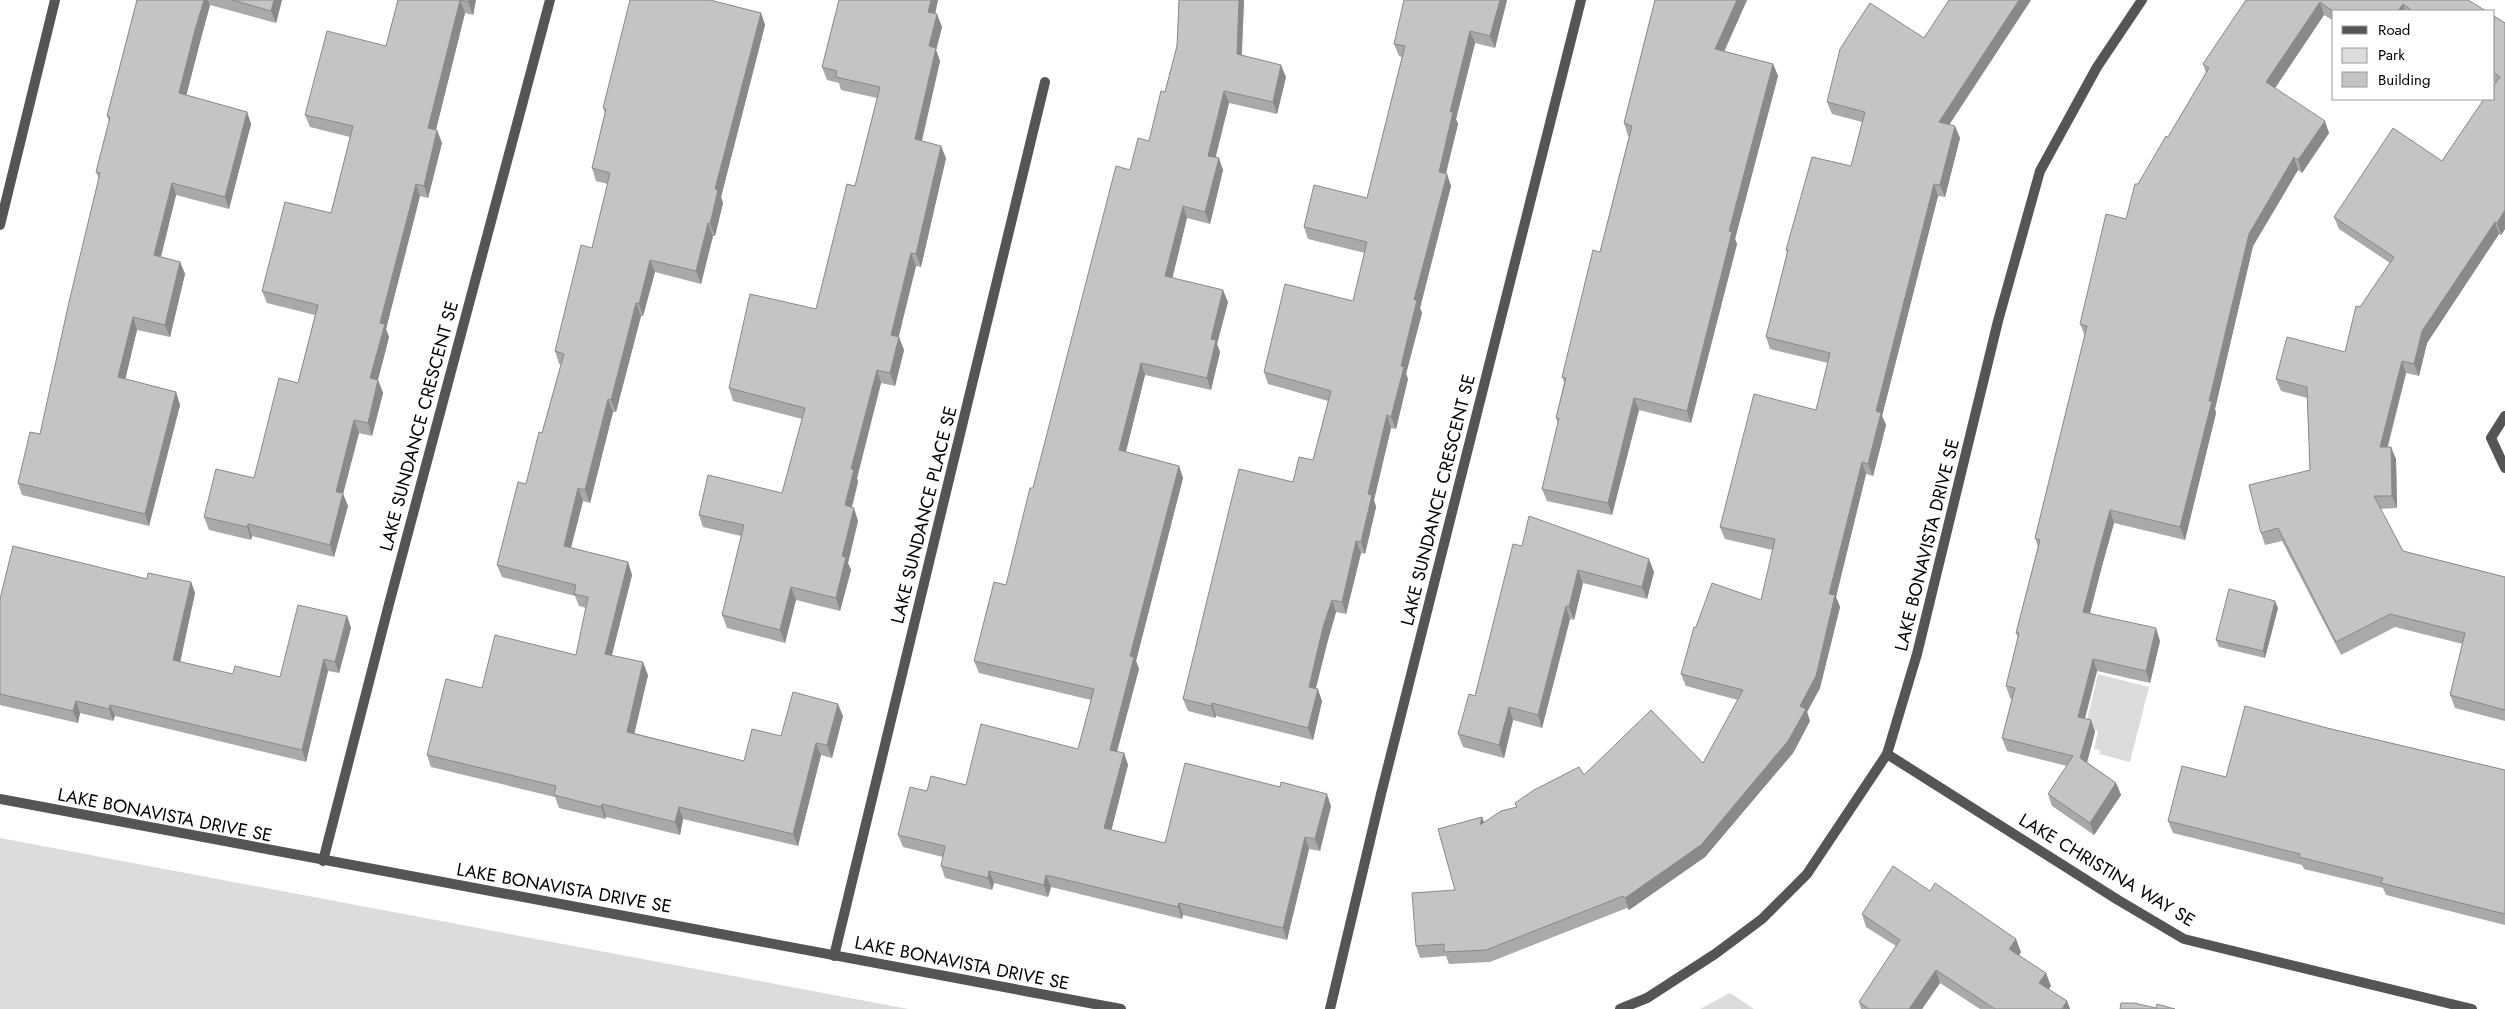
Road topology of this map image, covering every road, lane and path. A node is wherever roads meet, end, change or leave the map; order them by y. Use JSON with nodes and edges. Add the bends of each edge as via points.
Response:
{"nodes":[{"id":1,"x":54,"y":0,"type":"edge"},
{"id":2,"x":550,"y":0,"type":"edge"},
{"id":3,"x":1581,"y":0,"type":"edge"},
{"id":4,"x":2142,"y":0,"type":"edge"},
{"id":5,"x":1045,"y":82,"type":"dead end"},
{"id":6,"x":0,"y":225,"type":"edge"},
{"id":7,"x":2505,"y":416,"type":"edge"},
{"id":8,"x":2505,"y":468,"type":"edge"},
{"id":9,"x":1887,"y":754,"type":"junction"},
{"id":10,"x":0,"y":799,"type":"edge"},
{"id":11,"x":324,"y":861,"type":"junction"},
{"id":12,"x":834,"y":956,"type":"junction"},
{"id":13,"x":1121,"y":1009,"type":"edge"},
{"id":14,"x":1330,"y":1009,"type":"edge"},
{"id":15,"x":1620,"y":1009,"type":"edge"},
{"id":16,"x":2472,"y":1009,"type":"edge"}],
"edges":[{"from":1,"to":6,"type":"street"},
{"from":2,"to":11,"type":"street","name":"LAKE SUNDANCE CRESCENT SE"},
{"from":3,"to":14,"type":"street","name":"LAKE SUNDANCE CRESCENT SE","via":[[1383,784]]},
{"from":4,"to":9,"type":"street","name":"LAKE BONAVISTA DRIVE SE","via":[[2097,67],[2040,171],[1998,321],[1918,654]]},
{"from":5,"to":12,"type":"street","name":"LAKE SUNDANCE PLACE SE"},
{"from":7,"to":8,"type":"street","via":[[2491,438]]},
{"from":9,"to":15,"type":"street","name":"LAKE BONAVISTA DRIVE SE","via":[[1806,874],[1762,918],[1677,979],[1647,998]]},
{"from":9,"to":16,"type":"street","name":"LAKE CHRISTINA WAY SE","via":[[2184,939]]},
{"from":10,"to":11,"type":"street","name":"LAKE BONAVISTA DRIVE SE"},
{"from":11,"to":12,"type":"street","name":"LAKE BONAVISTA DRIVE SE"},
{"from":12,"to":13,"type":"street","name":"LAKE BONAVISTA DRIVE SE"}]}
